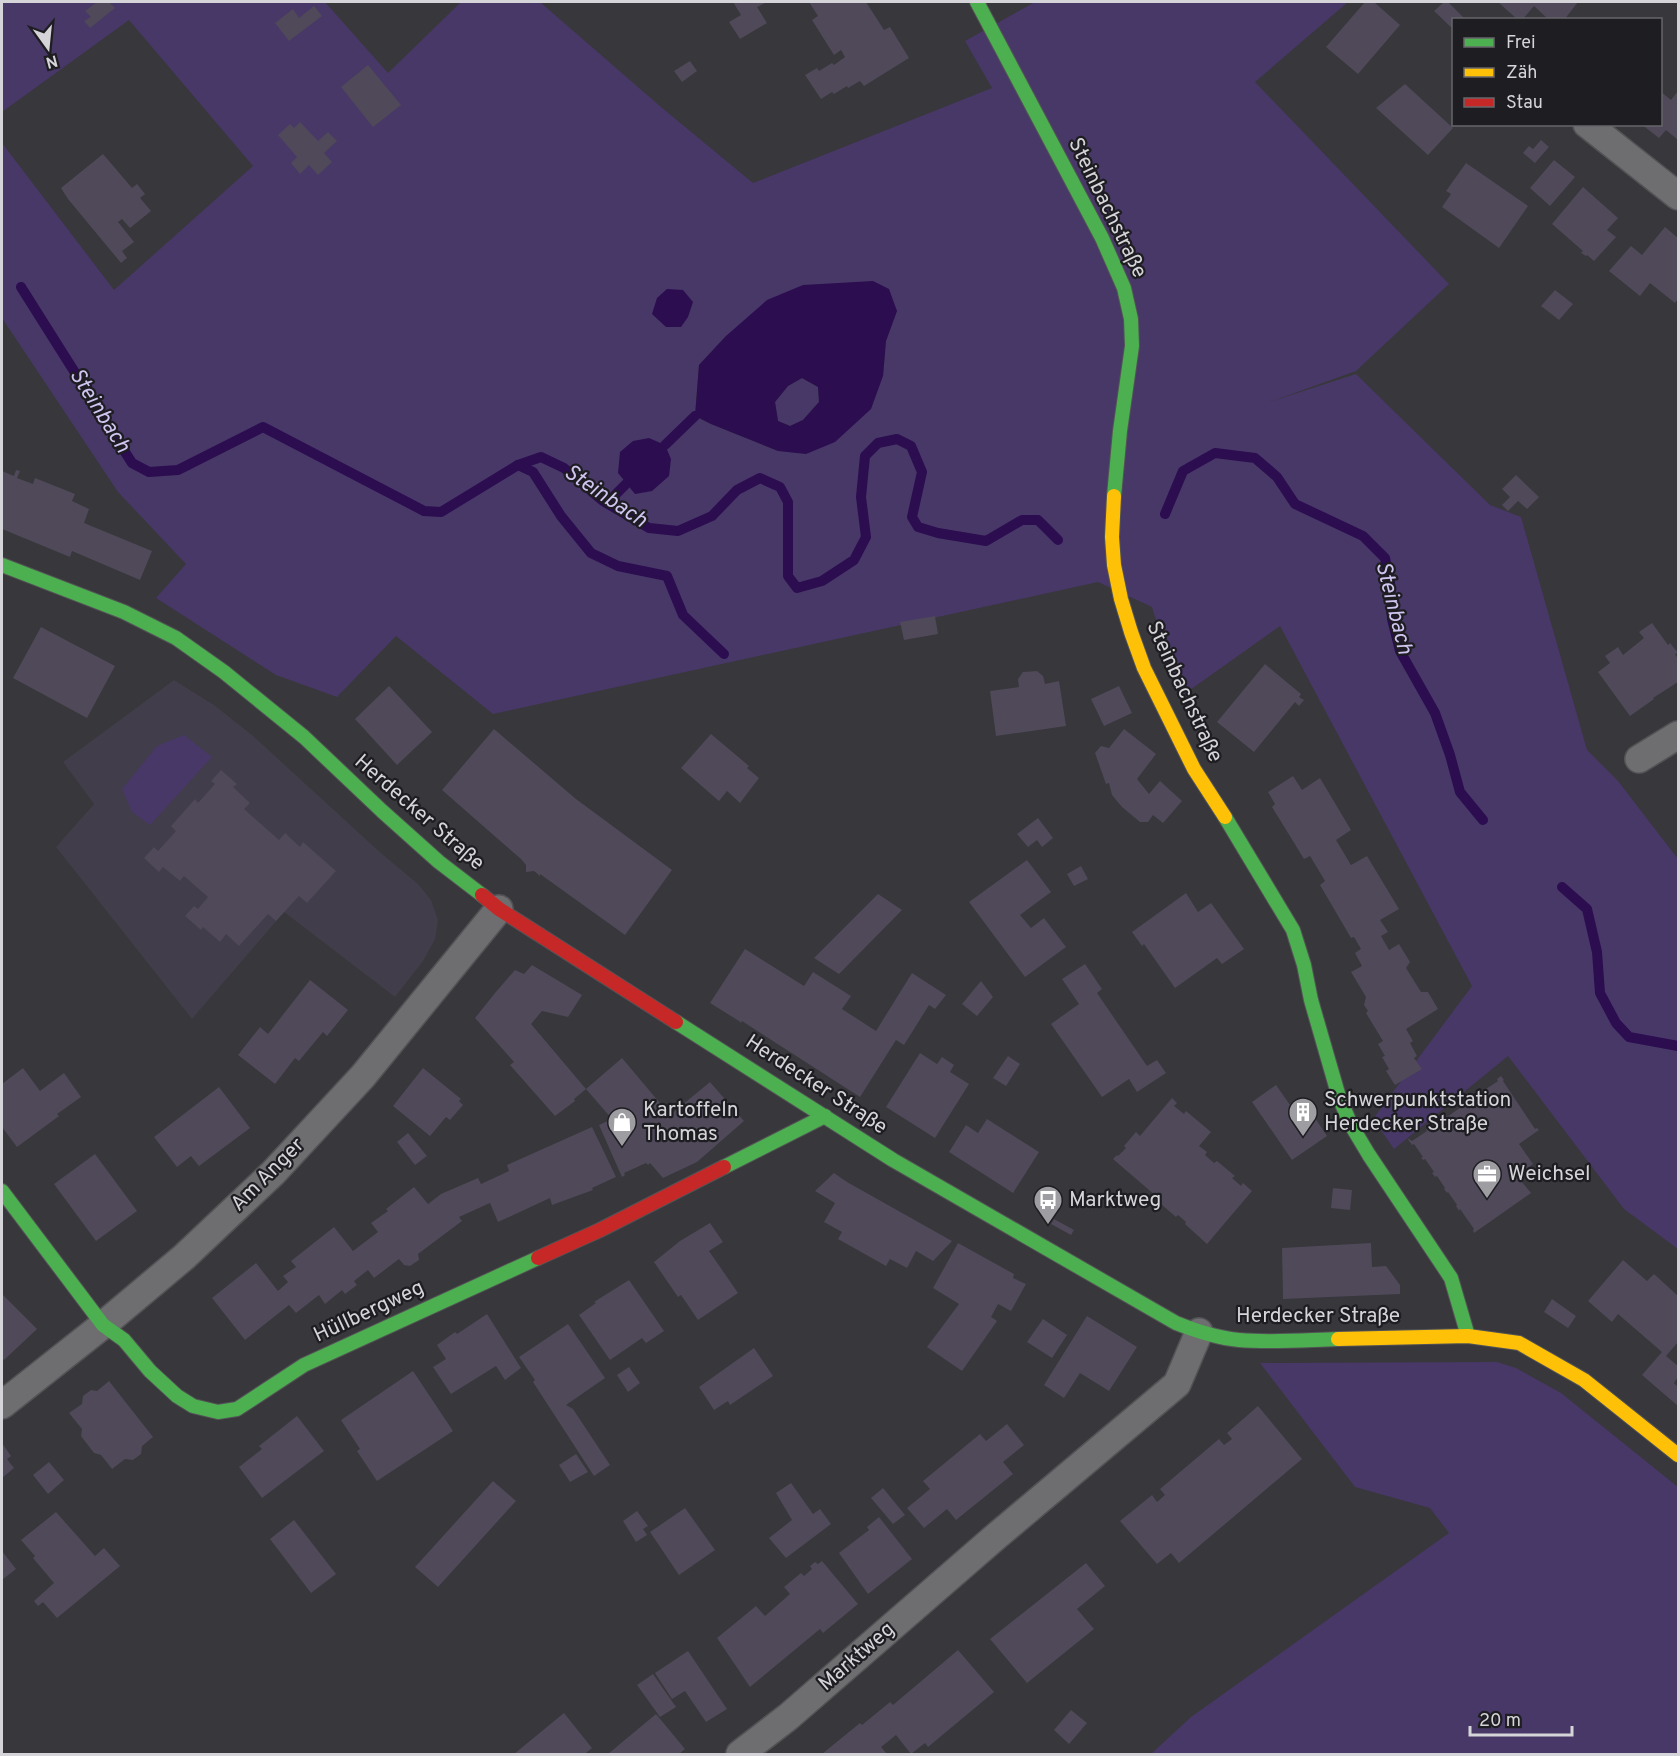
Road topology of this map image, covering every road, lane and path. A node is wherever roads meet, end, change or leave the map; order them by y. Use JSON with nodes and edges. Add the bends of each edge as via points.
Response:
{"nodes":[{"id":1,"x":977,"y":2,"type":"edge"},
{"id":2,"x":1590,"y":126,"type":"edge"},
{"id":3,"x":1678,"y":196,"type":"edge"},
{"id":4,"x":2,"y":565,"type":"edge"},
{"id":5,"x":1678,"y":735,"type":"edge"},
{"id":6,"x":1639,"y":759,"type":"dead end"},
{"id":7,"x":499,"y":909,"type":"junction"},
{"id":8,"x":825,"y":1116,"type":"junction"},
{"id":9,"x":2,"y":1191,"type":"edge"},
{"id":10,"x":103,"y":1325,"type":"junction"},
{"id":11,"x":1199,"y":1332,"type":"junction"},
{"id":12,"x":1468,"y":1336,"type":"junction"},
{"id":13,"x":2,"y":1405,"type":"edge"},
{"id":14,"x":1678,"y":1455,"type":"edge"},
{"id":15,"x":740,"y":1755,"type":"edge"}],
"edges":[{"from":1,"to":12,"type":"street","name":"Steinbachstraße","via":[[1102,238],[1124,288],[1132,346],[1114,481],[1112,537],[1121,599],[1144,668],[1194,769],[1293,930],[1339,1097],[1351,1125],[1451,1278]]},
{"from":2,"to":3,"type":"street"},
{"from":4,"to":7,"type":"street","name":"Herdecker Straße","via":[[123,612],[176,638],[304,737],[439,862]]},
{"from":5,"to":6,"type":"street"},
{"from":7,"to":8,"type":"street","name":"Herdecker Straße"},
{"from":7,"to":10,"type":"street","name":"Am Anger","via":[[363,1076],[273,1173],[184,1257]]},
{"from":8,"to":10,"type":"street","name":"Hüllbergweg","via":[[600,1230],[304,1365],[237,1409],[218,1412],[193,1407],[150,1371],[124,1340]]},
{"from":8,"to":11,"type":"street","name":"Herdecker Straße","via":[[963,1201],[1176,1323]]},
{"from":9,"to":10,"type":"street","name":"Hüllbergweg"},
{"from":10,"to":13,"type":"street","name":"Am Anger"},
{"from":11,"to":12,"type":"street","name":"Herdecker Straße","via":[[1238,1340],[1277,1341]]},
{"from":11,"to":15,"type":"street","name":"Marktweg","via":[[1177,1384]]},
{"from":12,"to":14,"type":"street","name":"Herdecker Straße","via":[[1519,1343],[1535,1351],[1584,1380]]}]}
